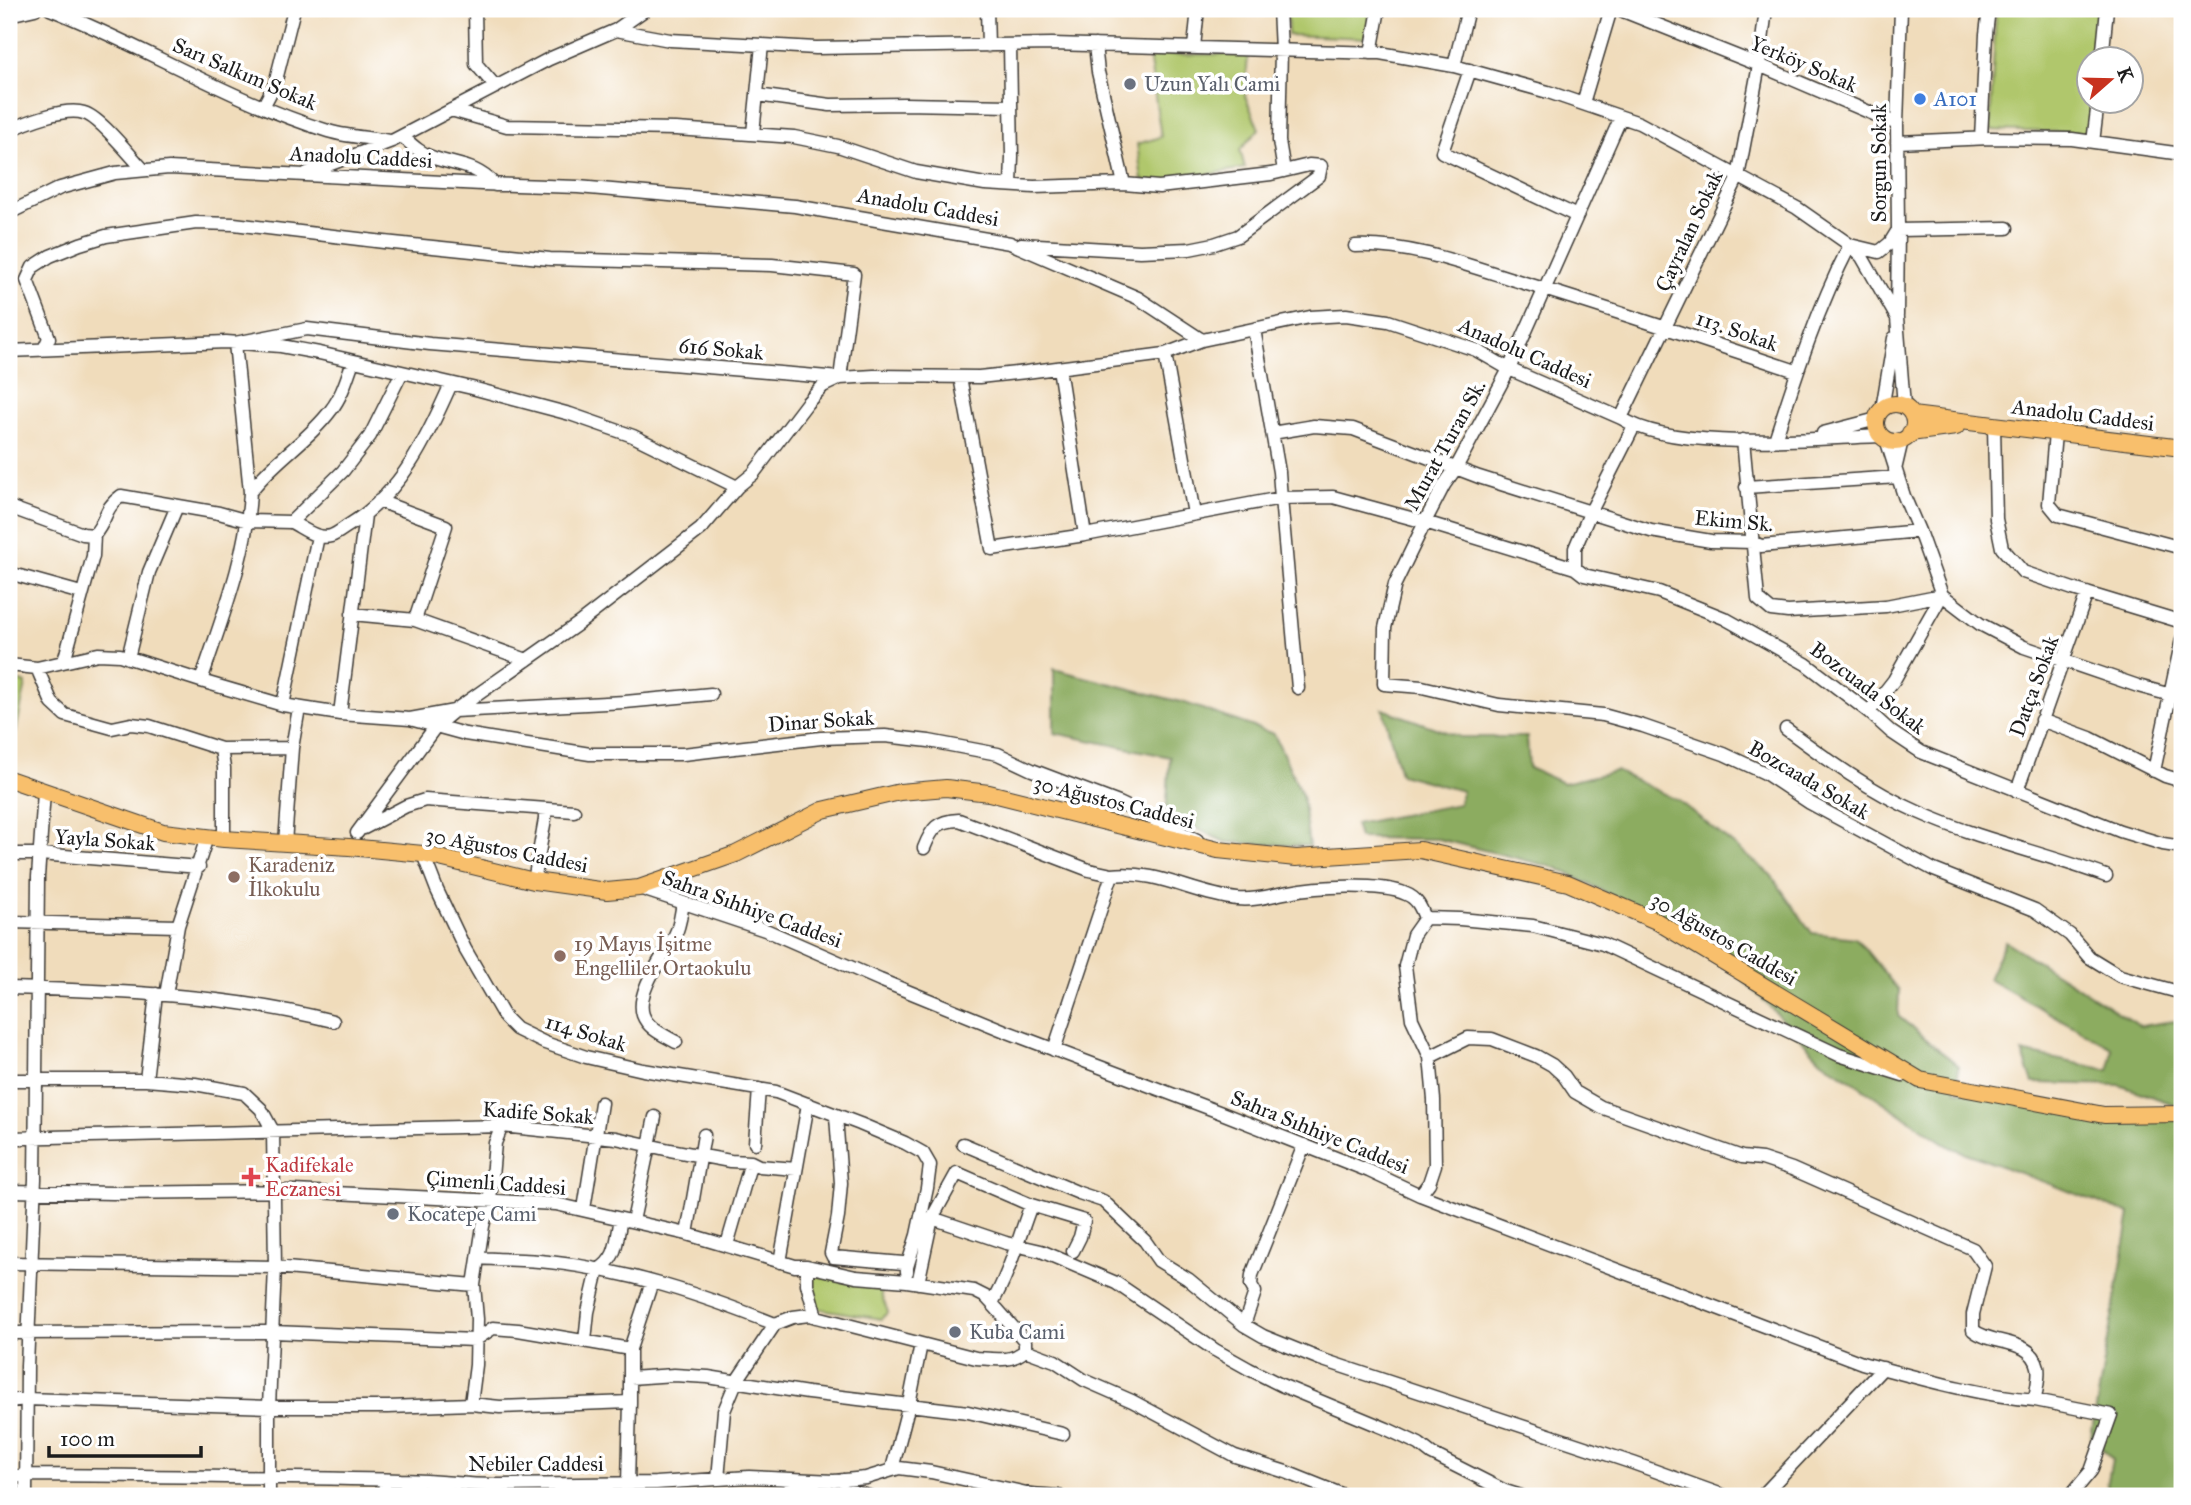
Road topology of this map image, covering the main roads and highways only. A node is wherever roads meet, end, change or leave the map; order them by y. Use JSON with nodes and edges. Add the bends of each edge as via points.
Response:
{"nodes":[{"id":1,"x":1908,"y":411,"type":"junction"},
{"id":2,"x":1987,"y":424,"type":"junction"},
{"id":3,"x":1895,"y":437,"type":"junction"},
{"id":4,"x":2182,"y":448,"type":"edge"},
{"id":5,"x":9,"y":779,"type":"edge"},
{"id":6,"x":2182,"y":1114,"type":"edge"}],
"edges":[{"from":1,"to":2,"type":"main road"},
{"from":1,"to":3,"type":"main road","via":[[1914,421]]},
{"from":1,"to":3,"type":"main road","via":[[1893,404],[1879,414],[1876,425]]},
{"from":2,"to":3,"type":"main road"},
{"from":2,"to":4,"type":"main road","name":"Anadolu Caddesi"},
{"from":5,"to":6,"type":"main road","name":"30 Ağustos Caddesi","via":[[163,832],[285,844],[353,840],[534,881],[607,891],[639,888],[736,854],[823,810],[900,792],[946,788],[989,793],[1218,850],[1296,858],[1420,850],[1568,883],[1656,921],[1920,1080],[2104,1115]]}]}
